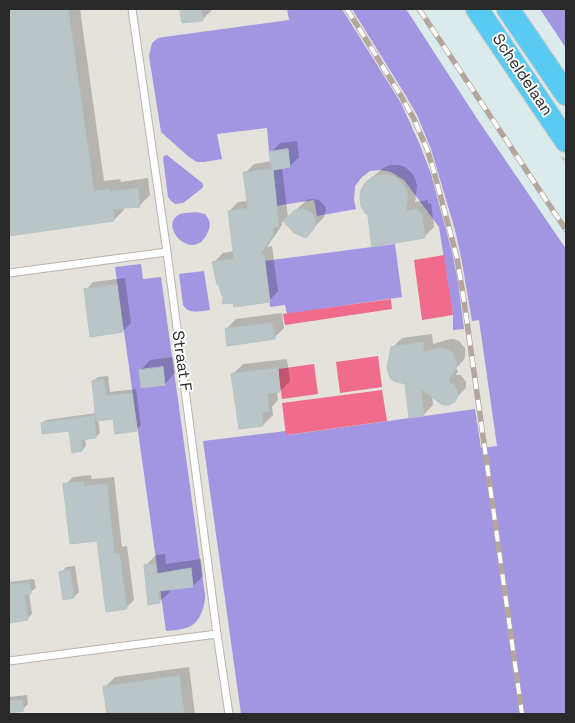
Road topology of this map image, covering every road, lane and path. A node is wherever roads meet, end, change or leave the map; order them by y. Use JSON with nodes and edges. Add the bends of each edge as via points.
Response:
{"nodes":[{"id":1,"x":132,"y":9,"type":"edge"},
{"id":2,"x":477,"y":9,"type":"edge"},
{"id":3,"x":508,"y":9,"type":"edge"},
{"id":4,"x":566,"y":94,"type":"edge"},
{"id":5,"x":566,"y":141,"type":"edge"},
{"id":6,"x":167,"y":252,"type":"junction"},
{"id":7,"x":9,"y":273,"type":"edge"},
{"id":8,"x":217,"y":634,"type":"junction"},
{"id":9,"x":9,"y":661,"type":"edge"},
{"id":10,"x":229,"y":714,"type":"edge"}],
"edges":[{"from":1,"to":6,"type":"lane","name":"Straat F"},
{"from":2,"to":5,"type":"main road","name":"Scheldelaan"},
{"from":3,"to":4,"type":"main road","name":"Scheldelaan"},
{"from":6,"to":7,"type":"lane"},
{"from":6,"to":8,"type":"lane","name":"Straat F"},
{"from":8,"to":9,"type":"lane"},
{"from":8,"to":10,"type":"lane","name":"Straat F"}]}
